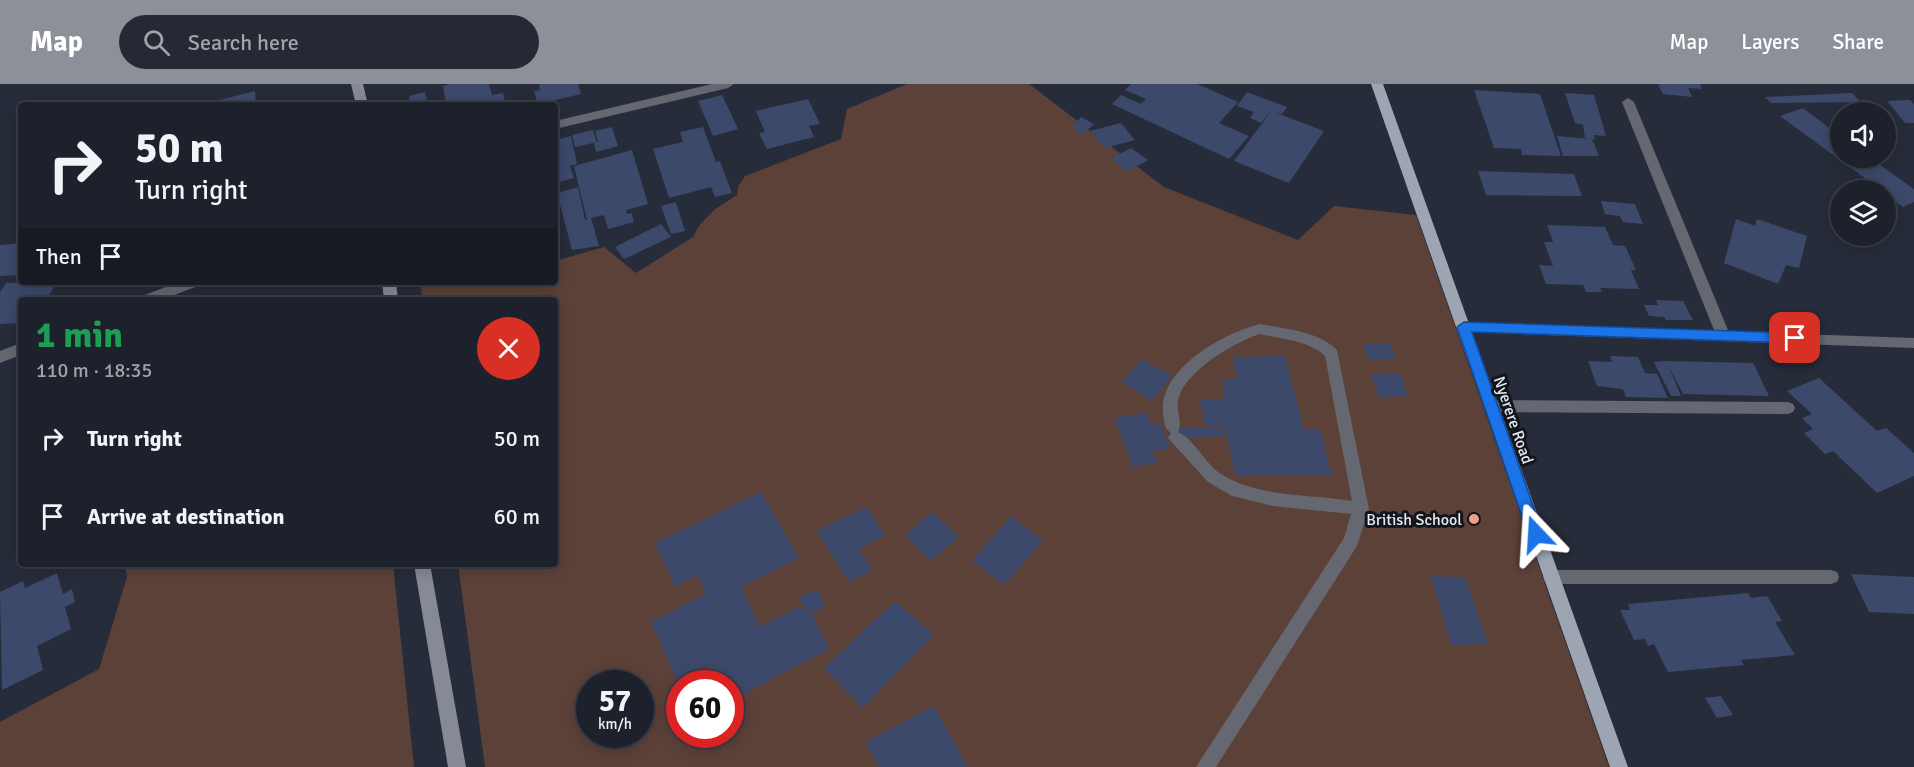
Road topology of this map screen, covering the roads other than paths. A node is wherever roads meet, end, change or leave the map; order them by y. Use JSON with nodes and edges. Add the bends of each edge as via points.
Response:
{"nodes":[{"id":1,"x":357,"y":84,"type":"edge"},
{"id":2,"x":728,"y":84,"type":"edge"},
{"id":3,"x":1377,"y":84,"type":"edge"},
{"id":4,"x":361,"y":102,"type":"edge"},
{"id":5,"x":1628,"y":102,"type":"dead end"},
{"id":6,"x":558,"y":124,"type":"edge"},
{"id":7,"x":185,"y":285,"type":"edge"},
{"id":8,"x":155,"y":297,"type":"edge"},
{"id":9,"x":1464,"y":327,"type":"junction"},
{"id":10,"x":1723,"y":334,"type":"junction"},
{"id":11,"x":1914,"y":343,"type":"edge"},
{"id":12,"x":18,"y":350,"type":"edge"},
{"id":13,"x":0,"y":357,"type":"edge"},
{"id":14,"x":1490,"y":406,"type":"junction"},
{"id":15,"x":1788,"y":408,"type":"dead end"},
{"id":16,"x":1361,"y":509,"type":"junction"},
{"id":17,"x":423,"y":567,"type":"edge"},
{"id":18,"x":1551,"y":577,"type":"junction"},
{"id":19,"x":1831,"y":577,"type":"dead end"},
{"id":20,"x":457,"y":767,"type":"edge"},
{"id":21,"x":1205,"y":767,"type":"edge"},
{"id":22,"x":1619,"y":767,"type":"edge"}],
"edges":[{"from":1,"to":4,"type":"street"},
{"from":2,"to":6,"type":"street"},
{"from":3,"to":9,"type":"main road","name":"Nyerere Road"},
{"from":5,"to":10,"type":"street"},
{"from":7,"to":8,"type":"street"},
{"from":9,"to":10,"type":"street"},
{"from":9,"to":14,"type":"main road","name":"Nyerere Road"},
{"from":10,"to":11,"type":"street"},
{"from":12,"to":13,"type":"street"},
{"from":14,"to":15,"type":"street"},
{"from":14,"to":18,"type":"main road","name":"Nyerere Road"},
{"from":16,"to":16,"type":"street","via":[[1332,354],[1324,346],[1260,329],[1250,331],[1200,360],[1180,382],[1171,399],[1174,433],[1213,477],[1238,491],[1273,499]]},
{"from":16,"to":21,"type":"street","via":[[1351,541]]},
{"from":17,"to":20,"type":"street"},
{"from":18,"to":19,"type":"street"},
{"from":18,"to":22,"type":"main road","name":"Nyerere Road"}]}
